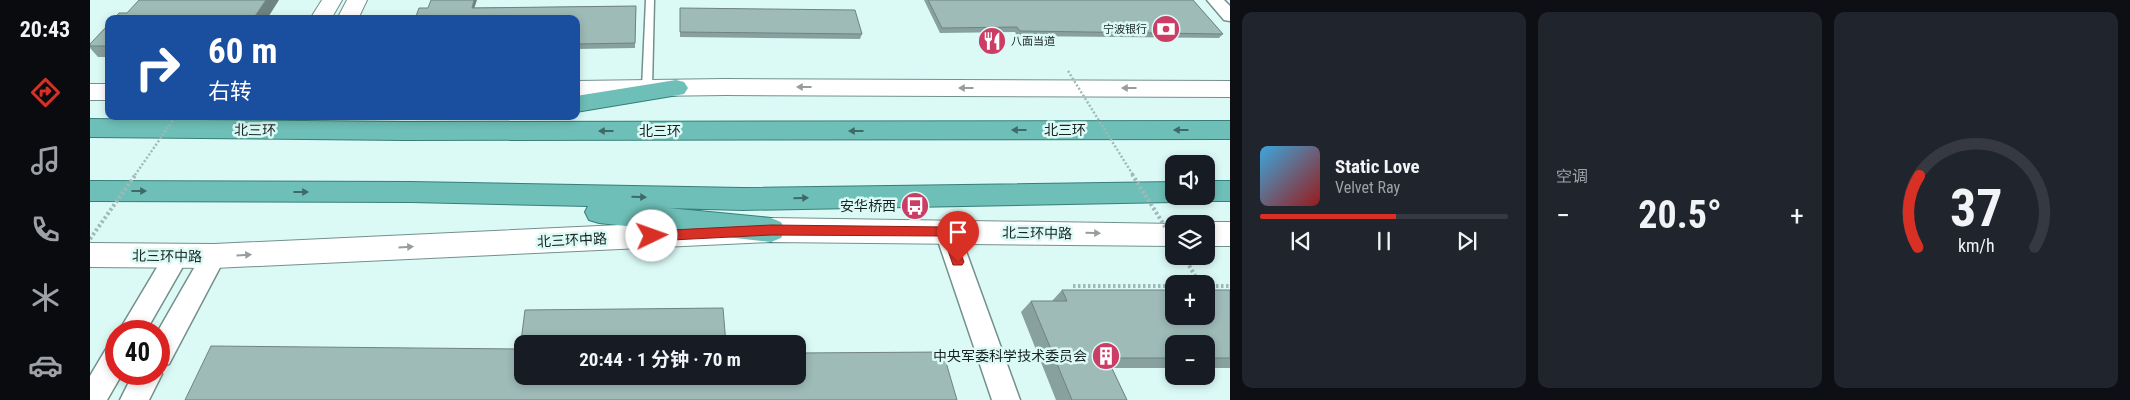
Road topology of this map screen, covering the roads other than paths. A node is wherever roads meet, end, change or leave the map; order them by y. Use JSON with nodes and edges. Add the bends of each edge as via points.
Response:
{"nodes":[{"id":1,"x":332,"y":0,"type":"edge"},
{"id":2,"x":357,"y":0,"type":"edge"},
{"id":3,"x":650,"y":0,"type":"edge"},
{"id":4,"x":1215,"y":0,"type":"edge"},
{"id":5,"x":323,"y":15,"type":"edge"},
{"id":6,"x":349,"y":15,"type":"edge"},
{"id":7,"x":1230,"y":16,"type":"edge"},
{"id":8,"x":647,"y":88,"type":"junction"},
{"id":9,"x":676,"y":88,"type":"junction"},
{"id":10,"x":580,"y":89,"type":"edge"},
{"id":11,"x":1230,"y":89,"type":"edge"},
{"id":12,"x":90,"y":92,"type":"edge"},
{"id":13,"x":105,"y":92,"type":"edge"},
{"id":14,"x":580,"y":103,"type":"edge"},
{"id":15,"x":473,"y":120,"type":"edge"},
{"id":16,"x":90,"y":128,"type":"edge"},
{"id":17,"x":1230,"y":130,"type":"edge"},
{"id":18,"x":405,"y":131,"type":"junction"},
{"id":19,"x":90,"y":191,"type":"edge"},
{"id":20,"x":1215,"y":191,"type":"edge"},
{"id":21,"x":1230,"y":191,"type":"edge"},
{"id":22,"x":411,"y":192,"type":"junction"},
{"id":23,"x":1165,"y":192,"type":"edge"},
{"id":24,"x":771,"y":230,"type":"junction"},
{"id":25,"x":947,"y":232,"type":"junction"},
{"id":26,"x":1165,"y":234,"type":"edge"},
{"id":27,"x":1215,"y":234,"type":"edge"},
{"id":28,"x":1230,"y":234,"type":"edge"},
{"id":29,"x":90,"y":255,"type":"edge"},
{"id":30,"x":177,"y":256,"type":"junction"},
{"id":31,"x":214,"y":256,"type":"junction"},
{"id":32,"x":139,"y":320,"type":"edge"},
{"id":33,"x":170,"y":335,"type":"edge"},
{"id":34,"x":105,"y":376,"type":"edge"},
{"id":35,"x":142,"y":385,"type":"edge"},
{"id":36,"x":91,"y":400,"type":"edge"},
{"id":37,"x":134,"y":400,"type":"edge"},
{"id":38,"x":1006,"y":400,"type":"edge"}],
"edges":[{"from":1,"to":5,"type":"street"},
{"from":2,"to":6,"type":"street"},
{"from":3,"to":8,"type":"lane"},
{"from":4,"to":7,"type":"street"},
{"from":8,"to":9,"type":"street"},
{"from":8,"to":10,"type":"street"},
{"from":11,"to":9,"type":"street","one_way":true},
{"from":9,"to":14,"type":"highway"},
{"from":12,"to":13,"type":"street"},
{"from":15,"to":18,"type":"highway"},
{"from":16,"to":18,"type":"highway","name":"北三环"},
{"from":17,"to":18,"type":"highway","name":"北三环","one_way":true},
{"from":19,"to":22,"type":"highway","one_way":true},
{"from":20,"to":21,"type":"highway"},
{"from":22,"to":23,"type":"highway","one_way":true,"via":[[743,199]]},
{"from":22,"to":24,"type":"highway"},
{"from":24,"to":25,"type":"street","name":"北三环中路"},
{"from":31,"to":24,"type":"street","name":"北三环中路","one_way":true},
{"from":25,"to":26,"type":"street","name":"北三环中路","one_way":true},
{"from":25,"to":38,"type":"street"},
{"from":27,"to":28,"type":"street"},
{"from":29,"to":30,"type":"street","name":"北三环中路"},
{"from":30,"to":31,"type":"street","name":"北三环中路"},
{"from":30,"to":32,"type":"street"},
{"from":31,"to":33,"type":"street"},
{"from":34,"to":36,"type":"street"},
{"from":35,"to":37,"type":"street"}]}
